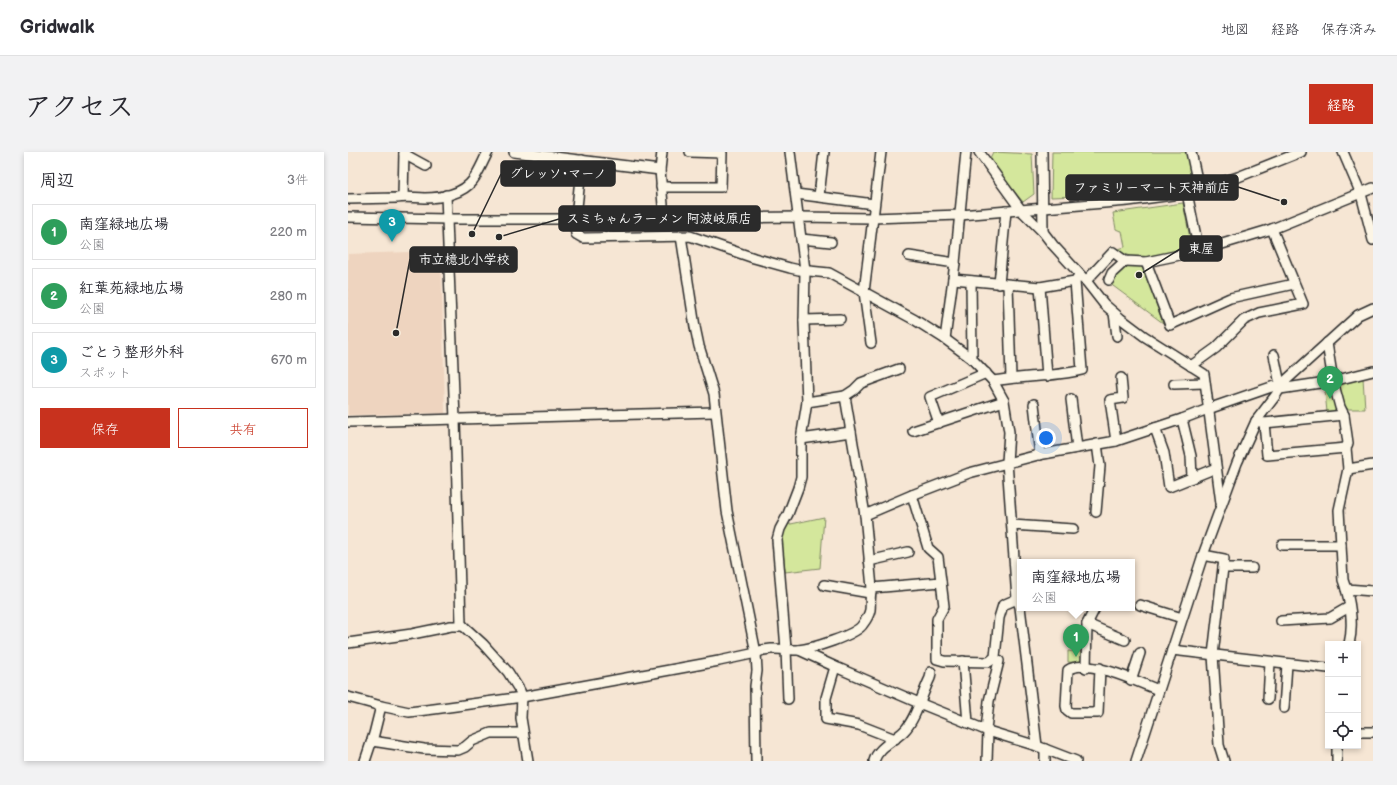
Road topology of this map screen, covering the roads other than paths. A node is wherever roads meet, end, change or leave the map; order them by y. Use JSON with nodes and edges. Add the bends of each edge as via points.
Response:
{"nodes":[{"id":1,"x":488,"y":152,"type":"edge"},
{"id":2,"x":514,"y":152,"type":"edge"},
{"id":3,"x":662,"y":152,"type":"edge"},
{"id":4,"x":690,"y":152,"type":"edge"},
{"id":5,"x":790,"y":152,"type":"edge"},
{"id":6,"x":824,"y":152,"type":"edge"},
{"id":7,"x":881,"y":152,"type":"edge"},
{"id":8,"x":966,"y":152,"type":"edge"},
{"id":9,"x":1042,"y":152,"type":"edge"},
{"id":10,"x":1191,"y":152,"type":"edge"},
{"id":11,"x":1301,"y":152,"type":"edge"},
{"id":12,"x":1343,"y":152,"type":"edge"},
{"id":13,"x":404,"y":153,"type":"edge"},
{"id":14,"x":722,"y":153,"type":"edge"},
{"id":15,"x":981,"y":153,"type":"edge"},
{"id":16,"x":582,"y":160,"type":"junction"},
{"id":17,"x":426,"y":166,"type":"dead end"},
{"id":18,"x":660,"y":170,"type":"junction"},
{"id":19,"x":661,"y":187,"type":"junction"},
{"id":20,"x":1373,"y":188,"type":"edge"},
{"id":21,"x":1199,"y":189,"type":"junction"},
{"id":22,"x":1187,"y":193,"type":"junction"},
{"id":23,"x":796,"y":194,"type":"junction"},
{"id":24,"x":1361,"y":194,"type":"junction"},
{"id":25,"x":446,"y":195,"type":"junction"},
{"id":26,"x":819,"y":196,"type":"junction"},
{"id":27,"x":403,"y":197,"type":"junction"},
{"id":28,"x":348,"y":199,"type":"edge"},
{"id":29,"x":874,"y":204,"type":"junction"},
{"id":30,"x":663,"y":205,"type":"dead end"},
{"id":31,"x":1042,"y":208,"type":"junction"},
{"id":32,"x":1022,"y":210,"type":"junction"},
{"id":33,"x":1006,"y":211,"type":"junction"},
{"id":34,"x":960,"y":215,"type":"junction"},
{"id":35,"x":348,"y":217,"type":"edge"},
{"id":36,"x":799,"y":217,"type":"junction"},
{"id":37,"x":447,"y":218,"type":"junction"},
{"id":38,"x":872,"y":218,"type":"junction"},
{"id":39,"x":575,"y":219,"type":"junction"},
{"id":40,"x":348,"y":222,"type":"edge"},
{"id":41,"x":1272,"y":229,"type":"junction"},
{"id":42,"x":1043,"y":232,"type":"junction"},
{"id":43,"x":681,"y":236,"type":"junction"},
{"id":44,"x":801,"y":239,"type":"junction"},
{"id":45,"x":1373,"y":240,"type":"edge"},
{"id":46,"x":831,"y":242,"type":"dead end"},
{"id":47,"x":1199,"y":251,"type":"junction"},
{"id":48,"x":909,"y":256,"type":"dead end"},
{"id":49,"x":1125,"y":261,"type":"junction"},
{"id":50,"x":955,"y":262,"type":"junction"},
{"id":51,"x":1146,"y":262,"type":"junction"},
{"id":52,"x":805,"y":270,"type":"junction"},
{"id":53,"x":953,"y":279,"type":"junction"},
{"id":54,"x":1080,"y":279,"type":"junction"},
{"id":55,"x":1109,"y":280,"type":"dead end"},
{"id":56,"x":971,"y":281,"type":"junction"},
{"id":57,"x":1003,"y":284,"type":"junction"},
{"id":58,"x":1294,"y":284,"type":"junction"},
{"id":59,"x":1040,"y":288,"type":"junction"},
{"id":60,"x":864,"y":292,"type":"junction"},
{"id":61,"x":1373,"y":308,"type":"edge"},
{"id":62,"x":1114,"y":313,"type":"junction"},
{"id":63,"x":840,"y":319,"type":"dead end"},
{"id":64,"x":804,"y":320,"type":"junction"},
{"id":65,"x":1117,"y":336,"type":"dead end"},
{"id":66,"x":945,"y":339,"type":"junction"},
{"id":67,"x":871,"y":343,"type":"dead end"},
{"id":68,"x":1327,"y":343,"type":"junction"},
{"id":69,"x":1274,"y":355,"type":"dead end"},
{"id":70,"x":972,"y":359,"type":"junction"},
{"id":71,"x":1190,"y":366,"type":"junction"},
{"id":72,"x":899,"y":369,"type":"dead end"},
{"id":73,"x":1373,"y":371,"type":"edge"},
{"id":74,"x":986,"y":373,"type":"junction"},
{"id":75,"x":1047,"y":376,"type":"junction"},
{"id":76,"x":1011,"y":378,"type":"junction"},
{"id":77,"x":1121,"y":378,"type":"dead end"},
{"id":78,"x":993,"y":381,"type":"junction"},
{"id":79,"x":1333,"y":382,"type":"junction"},
{"id":80,"x":1205,"y":383,"type":"junction"},
{"id":81,"x":1174,"y":384,"type":"dead end"},
{"id":82,"x":1281,"y":386,"type":"junction"},
{"id":83,"x":845,"y":396,"type":"junction"},
{"id":84,"x":1071,"y":399,"type":"dead end"},
{"id":85,"x":1004,"y":401,"type":"junction"},
{"id":86,"x":807,"y":402,"type":"junction"},
{"id":87,"x":1034,"y":404,"type":"dead end"},
{"id":88,"x":1208,"y":409,"type":"junction"},
{"id":89,"x":715,"y":412,"type":"junction"},
{"id":90,"x":1344,"y":415,"type":"junction"},
{"id":91,"x":455,"y":419,"type":"junction"},
{"id":92,"x":1182,"y":419,"type":"junction"},
{"id":93,"x":348,"y":422,"type":"edge"},
{"id":94,"x":1260,"y":422,"type":"junction"},
{"id":95,"x":939,"y":423,"type":"junction"},
{"id":96,"x":1155,"y":428,"type":"junction"},
{"id":97,"x":913,"y":431,"type":"dead end"},
{"id":98,"x":851,"y":432,"type":"junction"},
{"id":99,"x":801,"y":439,"type":"junction"},
{"id":100,"x":1116,"y":441,"type":"junction"},
{"id":101,"x":1097,"y":444,"type":"junction"},
{"id":102,"x":1077,"y":448,"type":"junction"},
{"id":103,"x":1346,"y":448,"type":"junction"},
{"id":104,"x":1040,"y":455,"type":"junction"},
{"id":105,"x":1007,"y":462,"type":"junction"},
{"id":106,"x":1373,"y":465,"type":"edge"},
{"id":107,"x":1216,"y":468,"type":"junction"},
{"id":108,"x":1348,"y":469,"type":"junction"},
{"id":109,"x":1192,"y":478,"type":"junction"},
{"id":110,"x":912,"y":494,"type":"junction"},
{"id":111,"x":1221,"y":504,"type":"junction"},
{"id":112,"x":1096,"y":512,"type":"dead end"},
{"id":113,"x":865,"y":515,"type":"junction"},
{"id":114,"x":1012,"y":525,"type":"junction"},
{"id":115,"x":1073,"y":528,"type":"dead end"},
{"id":116,"x":1282,"y":545,"type":"dead end"},
{"id":117,"x":1341,"y":545,"type":"junction"},
{"id":118,"x":908,"y":552,"type":"dead end"},
{"id":119,"x":1202,"y":555,"type":"junction"},
{"id":120,"x":869,"y":561,"type":"junction"},
{"id":121,"x":1017,"y":565,"type":"edge"},
{"id":122,"x":1223,"y":568,"type":"junction"},
{"id":123,"x":1252,"y":568,"type":"dead end"},
{"id":124,"x":941,"y":582,"type":"junction"},
{"id":125,"x":824,"y":585,"type":"dead end"},
{"id":126,"x":1346,"y":589,"type":"junction"},
{"id":127,"x":871,"y":591,"type":"junction"},
{"id":128,"x":1373,"y":591,"type":"edge"},
{"id":129,"x":1017,"y":600,"type":"edge"},
{"id":130,"x":1140,"y":605,"type":"dead end"},
{"id":131,"x":1349,"y":607,"type":"junction"},
{"id":132,"x":1021,"y":611,"type":"edge"},
{"id":133,"x":1094,"y":611,"type":"edge"},
{"id":134,"x":1182,"y":618,"type":"junction"},
{"id":135,"x":1281,"y":621,"type":"dead end"},
{"id":136,"x":1087,"y":624,"type":"junction"},
{"id":137,"x":463,"y":626,"type":"junction"},
{"id":138,"x":1125,"y":640,"type":"dead end"},
{"id":139,"x":1349,"y":641,"type":"edge"},
{"id":140,"x":348,"y":643,"type":"edge"},
{"id":141,"x":786,"y":649,"type":"junction"},
{"id":142,"x":799,"y":650,"type":"junction"},
{"id":143,"x":1172,"y":650,"type":"junction"},
{"id":144,"x":756,"y":653,"type":"junction"},
{"id":145,"x":1140,"y":653,"type":"dead end"},
{"id":146,"x":1213,"y":655,"type":"junction"},
{"id":147,"x":993,"y":659,"type":"junction"},
{"id":148,"x":963,"y":661,"type":"junction"},
{"id":149,"x":1270,"y":662,"type":"junction"},
{"id":150,"x":1287,"y":664,"type":"junction"},
{"id":151,"x":835,"y":667,"type":"junction"},
{"id":152,"x":1086,"y":668,"type":"junction"},
{"id":153,"x":1100,"y":668,"type":"junction"},
{"id":154,"x":1325,"y":668,"type":"edge"},
{"id":155,"x":931,"y":672,"type":"dead end"},
{"id":156,"x":1132,"y":680,"type":"junction"},
{"id":157,"x":1158,"y":690,"type":"junction"},
{"id":158,"x":348,"y":697,"type":"edge"},
{"id":159,"x":522,"y":697,"type":"junction"},
{"id":160,"x":788,"y":699,"type":"dead end"},
{"id":161,"x":1268,"y":699,"type":"dead end"},
{"id":162,"x":919,"y":703,"type":"junction"},
{"id":163,"x":381,"y":706,"type":"junction"},
{"id":164,"x":1284,"y":708,"type":"dead end"},
{"id":165,"x":968,"y":723,"type":"junction"},
{"id":166,"x":987,"y":730,"type":"junction"},
{"id":167,"x":1361,"y":732,"type":"edge"},
{"id":168,"x":1373,"y":732,"type":"edge"},
{"id":169,"x":524,"y":733,"type":"junction"},
{"id":170,"x":895,"y":739,"type":"junction"},
{"id":171,"x":372,"y":741,"type":"junction"},
{"id":172,"x":1041,"y":748,"type":"junction"},
{"id":173,"x":1337,"y":749,"type":"edge"},
{"id":174,"x":365,"y":761,"type":"edge"},
{"id":175,"x":528,"y":761,"type":"edge"},
{"id":176,"x":756,"y":761,"type":"edge"},
{"id":177,"x":874,"y":761,"type":"edge"},
{"id":178,"x":987,"y":761,"type":"edge"},
{"id":179,"x":1045,"y":761,"type":"edge"},
{"id":180,"x":1076,"y":761,"type":"edge"},
{"id":181,"x":1136,"y":761,"type":"edge"},
{"id":182,"x":1224,"y":761,"type":"edge"},
{"id":183,"x":1337,"y":761,"type":"edge"}],
"edges":[{"from":1,"to":25,"type":"street","via":[[474,180],[458,192]]},
{"from":2,"to":16,"type":"street"},
{"from":3,"to":18,"type":"street"},
{"from":4,"to":14,"type":"street"},
{"from":5,"to":23,"type":"street"},
{"from":6,"to":26,"type":"street"},
{"from":7,"to":29,"type":"street"},
{"from":8,"to":34,"type":"street"},
{"from":9,"to":31,"type":"street"},
{"from":10,"to":21,"type":"street"},
{"from":11,"to":21,"type":"street","via":[[1238,177]]},
{"from":12,"to":24,"type":"street"},
{"from":13,"to":17,"type":"street"},
{"from":13,"to":27,"type":"street"},
{"from":14,"to":19,"type":"street","via":[[721,187]]},
{"from":15,"to":32,"type":"street"},
{"from":16,"to":18,"type":"street"},
{"from":16,"to":39,"type":"street"},
{"from":18,"to":19,"type":"street"},
{"from":19,"to":30,"type":"street"},
{"from":20,"to":24,"type":"street"},
{"from":21,"to":22,"type":"street"},
{"from":22,"to":31,"type":"street"},
{"from":22,"to":47,"type":"street"},
{"from":23,"to":26,"type":"street"},
{"from":23,"to":36,"type":"street"},
{"from":24,"to":41,"type":"street"},
{"from":24,"to":45,"type":"street"},
{"from":25,"to":27,"type":"street","via":[[426,198]]},
{"from":25,"to":37,"type":"street"},
{"from":26,"to":29,"type":"street"},
{"from":27,"to":28,"type":"street"},
{"from":29,"to":38,"type":"street"},
{"from":31,"to":32,"type":"street"},
{"from":31,"to":42,"type":"street"},
{"from":32,"to":33,"type":"street"},
{"from":32,"to":42,"type":"street"},
{"from":33,"to":34,"type":"street"},
{"from":33,"to":57,"type":"street"},
{"from":34,"to":38,"type":"street"},
{"from":34,"to":50,"type":"street"},
{"from":35,"to":37,"type":"street"},
{"from":36,"to":38,"type":"street"},
{"from":36,"to":39,"type":"street"},
{"from":36,"to":44,"type":"street"},
{"from":37,"to":39,"type":"street"},
{"from":37,"to":40,"type":"street","via":[[435,221]]},
{"from":37,"to":91,"type":"street"},
{"from":38,"to":60,"type":"street"},
{"from":39,"to":43,"type":"street","via":[[576,234],[583,238]]},
{"from":41,"to":47,"type":"street"},
{"from":41,"to":58,"type":"street"},
{"from":42,"to":54,"type":"street"},
{"from":43,"to":52,"type":"street","via":[[690,236],[754,258]]},
{"from":43,"to":89,"type":"street","via":[[695,327],[714,394]]},
{"from":44,"to":46,"type":"street"},
{"from":44,"to":52,"type":"street"},
{"from":47,"to":51,"type":"street"},
{"from":48,"to":50,"type":"street"},
{"from":49,"to":51,"type":"street"},
{"from":49,"to":54,"type":"street","via":[[1113,252]]},
{"from":49,"to":55,"type":"street","via":[[1112,273]]},
{"from":50,"to":53,"type":"street"},
{"from":51,"to":58,"type":"street","via":[[1170,325],[1230,298]]},
{"from":52,"to":60,"type":"street","via":[[829,273]]},
{"from":52,"to":64,"type":"street"},
{"from":53,"to":56,"type":"street"},
{"from":53,"to":66,"type":"street"},
{"from":54,"to":59,"type":"street"},
{"from":54,"to":62,"type":"street"},
{"from":54,"to":75,"type":"street","via":[[1082,370]]},
{"from":56,"to":57,"type":"street"},
{"from":56,"to":70,"type":"street"},
{"from":57,"to":59,"type":"street"},
{"from":57,"to":76,"type":"street"},
{"from":58,"to":71,"type":"street","via":[[1303,304],[1244,320],[1216,348]]},
{"from":59,"to":75,"type":"street"},
{"from":60,"to":66,"type":"street"},
{"from":60,"to":67,"type":"street"},
{"from":61,"to":68,"type":"street","via":[[1358,315]]},
{"from":62,"to":65,"type":"street"},
{"from":62,"to":71,"type":"street"},
{"from":63,"to":64,"type":"street"},
{"from":64,"to":86,"type":"street"},
{"from":66,"to":70,"type":"street"},
{"from":68,"to":79,"type":"street"},
{"from":68,"to":82,"type":"street"},
{"from":69,"to":82,"type":"street"},
{"from":70,"to":74,"type":"street"},
{"from":71,"to":80,"type":"street","via":[[1204,374]]},
{"from":72,"to":83,"type":"street","via":[[861,383]]},
{"from":73,"to":79,"type":"street"},
{"from":74,"to":78,"type":"street"},
{"from":74,"to":95,"type":"street","via":[[930,397]]},
{"from":75,"to":76,"type":"street"},
{"from":76,"to":78,"type":"street"},
{"from":77,"to":100,"type":"street","via":[[1123,398],[1110,400]]},
{"from":78,"to":85,"type":"street"},
{"from":79,"to":82,"type":"street"},
{"from":79,"to":90,"type":"street"},
{"from":80,"to":81,"type":"street"},
{"from":80,"to":88,"type":"street"},
{"from":82,"to":88,"type":"street"},
{"from":82,"to":94,"type":"street"},
{"from":83,"to":86,"type":"street"},
{"from":83,"to":98,"type":"street"},
{"from":84,"to":102,"type":"street"},
{"from":85,"to":95,"type":"street"},
{"from":85,"to":105,"type":"street","via":[[1009,432]]},
{"from":86,"to":99,"type":"street"},
{"from":87,"to":104,"type":"street"},
{"from":88,"to":92,"type":"street"},
{"from":88,"to":107,"type":"street"},
{"from":89,"to":91,"type":"street"},
{"from":89,"to":144,"type":"street","via":[[727,511]]},
{"from":90,"to":94,"type":"street"},
{"from":90,"to":103,"type":"street","via":[[1348,443]]},
{"from":91,"to":93,"type":"street"},
{"from":91,"to":137,"type":"street"},
{"from":92,"to":96,"type":"street"},
{"from":92,"to":109,"type":"street","via":[[1191,456]]},
{"from":94,"to":103,"type":"street","via":[[1267,455]]},
{"from":94,"to":111,"type":"street","via":[[1237,463]]},
{"from":95,"to":97,"type":"street"},
{"from":96,"to":100,"type":"street"},
{"from":96,"to":109,"type":"street","via":[[1164,453],[1168,487]]},
{"from":98,"to":99,"type":"street"},
{"from":98,"to":113,"type":"street"},
{"from":99,"to":141,"type":"street","via":[[801,477],[778,540]]},
{"from":100,"to":101,"type":"street"},
{"from":101,"to":102,"type":"street"},
{"from":101,"to":112,"type":"street","via":[[1100,466]]},
{"from":102,"to":104,"type":"street"},
{"from":103,"to":108,"type":"street"},
{"from":104,"to":105,"type":"street"},
{"from":105,"to":110,"type":"street"},
{"from":105,"to":114,"type":"street"},
{"from":106,"to":108,"type":"street"},
{"from":107,"to":109,"type":"street"},
{"from":107,"to":111,"type":"street"},
{"from":108,"to":117,"type":"street","via":[[1339,510]]},
{"from":110,"to":113,"type":"street"},
{"from":110,"to":124,"type":"street","via":[[928,548],[938,557]]},
{"from":111,"to":119,"type":"street"},
{"from":113,"to":120,"type":"street"},
{"from":114,"to":115,"type":"street"},
{"from":114,"to":121,"type":"street"},
{"from":116,"to":117,"type":"street"},
{"from":117,"to":126,"type":"street"},
{"from":118,"to":120,"type":"street"},
{"from":119,"to":122,"type":"street","via":[[1224,559]]},
{"from":119,"to":134,"type":"street"},
{"from":120,"to":127,"type":"street"},
{"from":122,"to":123,"type":"street"},
{"from":122,"to":146,"type":"street"},
{"from":124,"to":127,"type":"street"},
{"from":124,"to":148,"type":"street","via":[[944,606],[937,618],[937,659]]},
{"from":125,"to":127,"type":"street"},
{"from":126,"to":128,"type":"street"},
{"from":126,"to":131,"type":"street"},
{"from":127,"to":142,"type":"street","via":[[870,609],[862,626],[823,645]]},
{"from":129,"to":147,"type":"street","via":[[1003,606],[998,618]]},
{"from":130,"to":134,"type":"street"},
{"from":131,"to":135,"type":"street","via":[[1330,618]]},
{"from":131,"to":139,"type":"street","via":[[1352,619]]},
{"from":132,"to":172,"type":"street"},
{"from":133,"to":136,"type":"street"},
{"from":134,"to":143,"type":"street"},
{"from":136,"to":138,"type":"street"},
{"from":136,"to":152,"type":"street"},
{"from":137,"to":140,"type":"street"},
{"from":137,"to":159,"type":"street","via":[[508,672]]},
{"from":141,"to":142,"type":"street"},
{"from":141,"to":144,"type":"street"},
{"from":141,"to":160,"type":"street"},
{"from":142,"to":151,"type":"street"},
{"from":143,"to":146,"type":"street"},
{"from":143,"to":157,"type":"street"},
{"from":144,"to":159,"type":"street"},
{"from":144,"to":176,"type":"street"},
{"from":145,"to":156,"type":"street"},
{"from":146,"to":149,"type":"street"},
{"from":146,"to":182,"type":"street","via":[[1219,745]]},
{"from":147,"to":148,"type":"street","via":[[989,662]]},
{"from":147,"to":166,"type":"street","via":[[999,661],[990,701]]},
{"from":148,"to":165,"type":"street"},
{"from":149,"to":150,"type":"street"},
{"from":149,"to":161,"type":"street"},
{"from":150,"to":154,"type":"street"},
{"from":150,"to":164,"type":"street"},
{"from":151,"to":162,"type":"street"},
{"from":151,"to":170,"type":"street","via":[[826,698],[826,719],[859,725]]},
{"from":152,"to":153,"type":"street"},
{"from":152,"to":153,"type":"street","via":[[1072,667],[1068,670],[1066,706],[1071,713],[1098,713]]},
{"from":153,"to":156,"type":"street"},
{"from":155,"to":162,"type":"street"},
{"from":156,"to":157,"type":"street"},
{"from":157,"to":181,"type":"street"},
{"from":158,"to":163,"type":"street"},
{"from":159,"to":163,"type":"street","via":[[409,712]]},
{"from":159,"to":169,"type":"street","via":[[521,718]]},
{"from":162,"to":165,"type":"street"},
{"from":162,"to":170,"type":"street","via":[[913,718]]},
{"from":163,"to":171,"type":"street"},
{"from":165,"to":166,"type":"street"},
{"from":166,"to":172,"type":"street"},
{"from":166,"to":178,"type":"street"},
{"from":167,"to":168,"type":"street"},
{"from":169,"to":171,"type":"street","via":[[491,733],[458,750],[424,749]]},
{"from":169,"to":175,"type":"street"},
{"from":170,"to":177,"type":"street","via":[[876,753]]},
{"from":171,"to":174,"type":"street"},
{"from":172,"to":179,"type":"street"},
{"from":172,"to":180,"type":"street"},
{"from":173,"to":183,"type":"street"}]}
